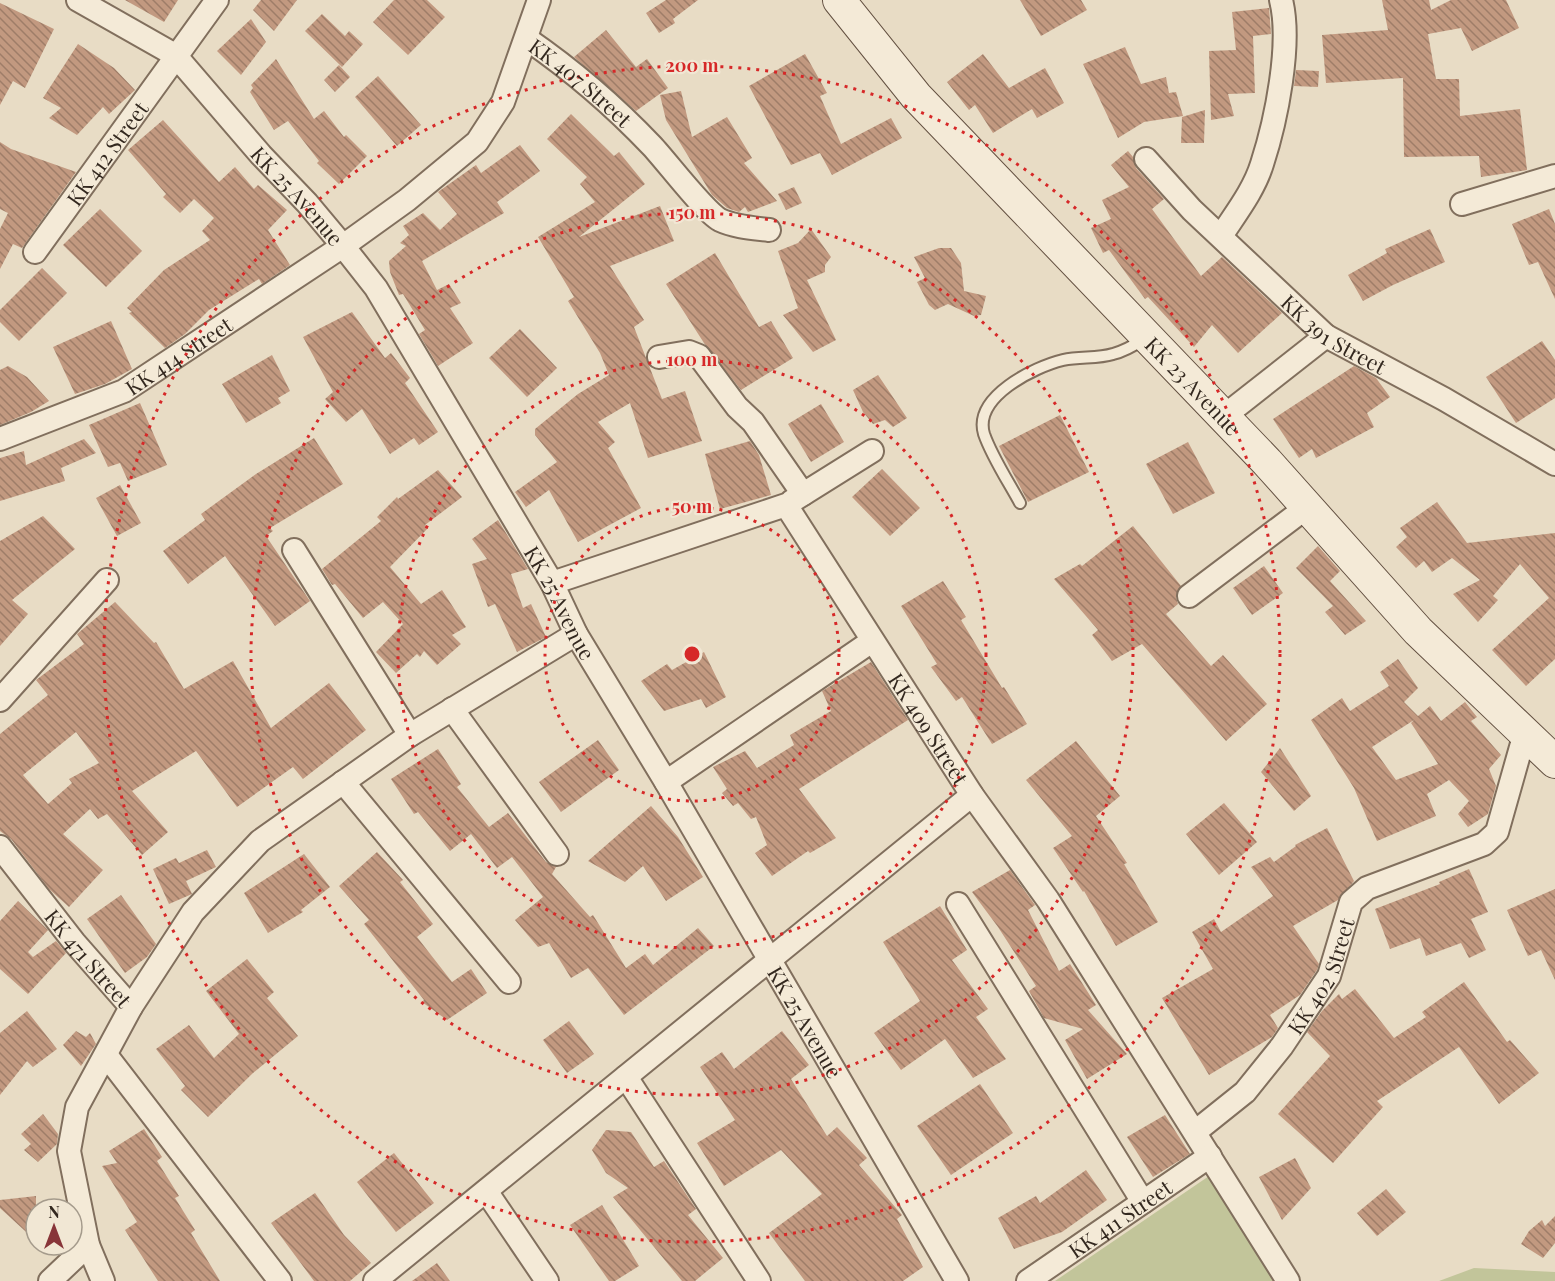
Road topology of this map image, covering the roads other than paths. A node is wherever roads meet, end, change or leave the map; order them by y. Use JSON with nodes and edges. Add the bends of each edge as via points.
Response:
{"nodes":[{"id":1,"x":78,"y":0,"type":"edge"},
{"id":2,"x":217,"y":0,"type":"edge"},
{"id":3,"x":539,"y":0,"type":"edge"},
{"id":4,"x":839,"y":0,"type":"edge"},
{"id":5,"x":1281,"y":0,"type":"edge"},
{"id":6,"x":527,"y":39,"type":"junction"},
{"id":7,"x":175,"y":55,"type":"junction"},
{"id":8,"x":1146,"y":159,"type":"dead end"},
{"id":9,"x":1555,"y":177,"type":"edge"},
{"id":10,"x":1462,"y":204,"type":"dead end"},
{"id":11,"x":769,"y":230,"type":"dead end"},
{"id":12,"x":1221,"y":236,"type":"junction"},
{"id":13,"x":344,"y":246,"type":"junction"},
{"id":14,"x":35,"y":252,"type":"dead end"},
{"id":15,"x":1326,"y":336,"type":"junction"},
{"id":16,"x":1148,"y":337,"type":"junction"},
{"id":17,"x":659,"y":357,"type":"dead end"},
{"id":18,"x":1223,"y":417,"type":"junction"},
{"id":19,"x":0,"y":439,"type":"edge"},
{"id":20,"x":872,"y":451,"type":"dead end"},
{"id":21,"x":1555,"y":464,"type":"edge"},
{"id":22,"x":795,"y":500,"type":"junction"},
{"id":23,"x":1020,"y":503,"type":"dead end"},
{"id":24,"x":1307,"y":507,"type":"junction"},
{"id":25,"x":294,"y":550,"type":"dead end"},
{"id":26,"x":107,"y":580,"type":"dead end"},
{"id":27,"x":552,"y":583,"type":"junction"},
{"id":28,"x":1189,"y":596,"type":"dead end"},
{"id":29,"x":576,"y":634,"type":"junction"},
{"id":30,"x":873,"y":641,"type":"junction"},
{"id":31,"x":0,"y":700,"type":"edge"},
{"id":32,"x":452,"y":709,"type":"junction"},
{"id":33,"x":1526,"y":733,"type":"junction"},
{"id":34,"x":410,"y":735,"type":"junction"},
{"id":35,"x":1555,"y":762,"type":"edge"},
{"id":36,"x":344,"y":782,"type":"junction"},
{"id":37,"x":666,"y":782,"type":"junction"},
{"id":38,"x":972,"y":795,"type":"junction"},
{"id":39,"x":557,"y":854,"type":"dead end"},
{"id":40,"x":3,"y":857,"type":"edge"},
{"id":41,"x":958,"y":904,"type":"dead end"},
{"id":42,"x":769,"y":962,"type":"junction"},
{"id":43,"x":509,"y":982,"type":"dead end"},
{"id":44,"x":131,"y":1007,"type":"junction"},
{"id":45,"x":106,"y":1055,"type":"junction"},
{"id":46,"x":626,"y":1077,"type":"junction"},
{"id":47,"x":1195,"y":1132,"type":"junction"},
{"id":48,"x":1210,"y":1156,"type":"junction"},
{"id":49,"x":486,"y":1191,"type":"junction"},
{"id":50,"x":1143,"y":1202,"type":"junction"},
{"id":51,"x":88,"y":1245,"type":"junction"},
{"id":52,"x":50,"y":1281,"type":"edge"},
{"id":53,"x":103,"y":1281,"type":"edge"},
{"id":54,"x":280,"y":1281,"type":"edge"},
{"id":55,"x":375,"y":1281,"type":"edge"},
{"id":56,"x":547,"y":1281,"type":"edge"},
{"id":57,"x":759,"y":1281,"type":"edge"},
{"id":58,"x":957,"y":1281,"type":"edge"},
{"id":59,"x":1028,"y":1281,"type":"edge"},
{"id":60,"x":1288,"y":1281,"type":"edge"}],
"edges":[{"from":1,"to":7,"type":"street","name":"KK 25 Avenue"},
{"from":2,"to":7,"type":"street","name":"KK 412 Street"},
{"from":3,"to":6,"type":"street"},
{"from":4,"to":16,"type":"main road","name":"KK 23 Avenue","via":[[916,96]]},
{"from":5,"to":12,"type":"street","via":[[1286,42],[1262,165]]},
{"from":6,"to":11,"type":"street","name":"KK 407 Street","via":[[566,66],[609,105],[719,219]]},
{"from":6,"to":13,"type":"street","name":"KK 407 Street","via":[[503,102],[477,142]]},
{"from":7,"to":13,"type":"street","name":"KK 25 Avenue"},
{"from":7,"to":14,"type":"street","name":"KK 412 Street"},
{"from":8,"to":12,"type":"street","name":"KK 391 Street"},
{"from":9,"to":10,"type":"street"},
{"from":12,"to":15,"type":"street","name":"KK 391 Street"},
{"from":13,"to":19,"type":"street","name":"KK 414 Street","via":[[124,392]]},
{"from":13,"to":27,"type":"street","name":"KK 25 Avenue","via":[[376,288]]},
{"from":15,"to":18,"type":"street"},
{"from":15,"to":21,"type":"street","name":"KK 391 Street"},
{"from":16,"to":18,"type":"main road","name":"KK 23 Avenue"},
{"from":16,"to":23,"type":"lane","via":[[1114,354],[1052,364],[1007,386],[985,409],[984,434]]},
{"from":17,"to":22,"type":"street","name":"KK 409 Street","via":[[689,352],[699,356],[753,422]]},
{"from":18,"to":24,"type":"main road","name":"KK 23 Avenue"},
{"from":20,"to":22,"type":"street"},
{"from":22,"to":27,"type":"street"},
{"from":22,"to":30,"type":"street","name":"KK 409 Street"},
{"from":24,"to":28,"type":"street"},
{"from":24,"to":33,"type":"main road","name":"KK 23 Avenue","via":[[1418,631]]},
{"from":25,"to":34,"type":"street"},
{"from":26,"to":31,"type":"street"},
{"from":27,"to":29,"type":"street","name":"KK 25 Avenue"},
{"from":29,"to":32,"type":"street"},
{"from":29,"to":37,"type":"street","name":"KK 25 Avenue"},
{"from":30,"to":37,"type":"street"},
{"from":30,"to":38,"type":"street","name":"KK 409 Street"},
{"from":32,"to":34,"type":"street"},
{"from":32,"to":39,"type":"street"},
{"from":33,"to":35,"type":"main road","name":"KK 23 Avenue"},
{"from":33,"to":47,"type":"street","name":"KK 402 Street","via":[[1497,832],[1484,844],[1367,888],[1352,902],[1329,976],[1282,1046],[1245,1092]]},
{"from":34,"to":36,"type":"street"},
{"from":36,"to":43,"type":"street"},
{"from":36,"to":44,"type":"street","via":[[260,841],[193,912]]},
{"from":37,"to":42,"type":"street","name":"KK 25 Avenue"},
{"from":38,"to":42,"type":"street"},
{"from":38,"to":47,"type":"street","name":"KK 409 Street","via":[[1048,900]]},
{"from":40,"to":44,"type":"street","name":"KK 471 Street"},
{"from":41,"to":50,"type":"street"},
{"from":42,"to":46,"type":"street"},
{"from":42,"to":58,"type":"street","name":"KK 25 Avenue"},
{"from":44,"to":45,"type":"street","name":"KK 471 Street"},
{"from":45,"to":51,"type":"street","name":"KK 471 Street","via":[[77,1107],[69,1151]]},
{"from":45,"to":54,"type":"street"},
{"from":46,"to":49,"type":"street"},
{"from":46,"to":57,"type":"street"},
{"from":47,"to":48,"type":"street","name":"KK 409 Street"},
{"from":48,"to":50,"type":"street","name":"KK 411 Street"},
{"from":48,"to":60,"type":"street","name":"KK 409 Street"},
{"from":49,"to":55,"type":"street"},
{"from":49,"to":56,"type":"street"},
{"from":50,"to":59,"type":"street","name":"KK 411 Street"},
{"from":51,"to":52,"type":"street"},
{"from":51,"to":53,"type":"street","name":"KK 471 Street"}]}
